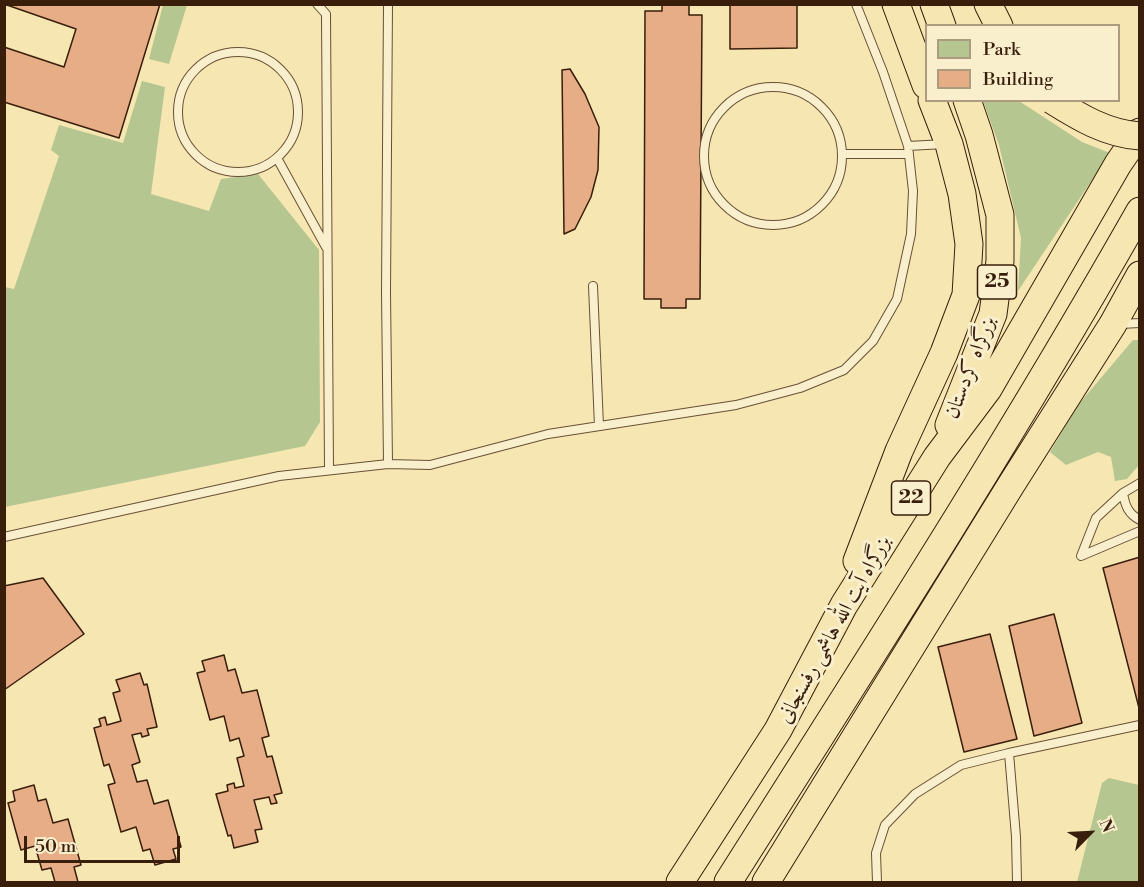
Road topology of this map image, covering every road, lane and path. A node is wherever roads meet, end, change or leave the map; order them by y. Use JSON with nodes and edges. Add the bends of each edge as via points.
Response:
{"nodes":[{"id":1,"x":317,"y":4,"type":"edge"},
{"id":2,"x":388,"y":4,"type":"edge"},
{"id":3,"x":856,"y":4,"type":"edge"},
{"id":4,"x":896,"y":4,"type":"edge"},
{"id":5,"x":934,"y":4,"type":"edge"},
{"id":6,"x":941,"y":24,"type":"edge"},
{"id":7,"x":925,"y":80,"type":"edge"},
{"id":8,"x":933,"y":102,"type":"edge"},
{"id":9,"x":968,"y":102,"type":"edge"},
{"id":10,"x":1055,"y":102,"type":"edge"},
{"id":11,"x":1140,"y":134,"type":"edge"},
{"id":12,"x":948,"y":144,"type":"junction"},
{"id":13,"x":909,"y":150,"type":"junction"},
{"id":14,"x":842,"y":154,"type":"junction"},
{"id":15,"x":277,"y":158,"type":"junction"},
{"id":16,"x":1140,"y":211,"type":"edge"},
{"id":17,"x":327,"y":248,"type":"junction"},
{"id":18,"x":1140,"y":275,"type":"edge"},
{"id":19,"x":593,"y":286,"type":"dead end"},
{"id":20,"x":1126,"y":323,"type":"edge"},
{"id":21,"x":599,"y":426,"type":"junction"},
{"id":22,"x":937,"y":458,"type":"junction"},
{"id":23,"x":388,"y":464,"type":"junction"},
{"id":24,"x":329,"y":471,"type":"junction"},
{"id":25,"x":1140,"y":483,"type":"edge"},
{"id":26,"x":1123,"y":493,"type":"junction"},
{"id":27,"x":1140,"y":520,"type":"edge"},
{"id":28,"x":1140,"y":531,"type":"edge"},
{"id":29,"x":4,"y":537,"type":"edge"},
{"id":30,"x":844,"y":605,"type":"junction"},
{"id":31,"x":1140,"y":725,"type":"edge"},
{"id":32,"x":1009,"y":753,"type":"junction"},
{"id":33,"x":680,"y":882,"type":"edge"},
{"id":34,"x":728,"y":882,"type":"edge"},
{"id":35,"x":766,"y":882,"type":"edge"},
{"id":36,"x":877,"y":882,"type":"edge"},
{"id":37,"x":1017,"y":882,"type":"edge"}],
"edges":[{"from":1,"to":17,"type":"lane","via":[[326,14]]},
{"from":2,"to":23,"type":"lane"},
{"from":3,"to":13,"type":"lane","via":[[884,72]]},
{"from":4,"to":7,"type":"highway"},
{"from":5,"to":6,"type":"highway"},
{"from":8,"to":12,"type":"highway"},
{"from":9,"to":22,"type":"highway","name":"بزرگراه کردستان","number":"25","via":[[1000,215],[1000,261],[993,314]]},
{"from":10,"to":11,"type":"highway","bridge":true,"via":[[1094,125]]},
{"from":11,"to":22,"type":"highway","name":"بزرگراه آیت الله هاشمی رفسنجانی","number":"22","via":[[988,389]]},
{"from":12,"to":13,"type":"lane"},
{"from":12,"to":30,"type":"highway","via":[[962,194],[969,244],[966,295],[860,552]]},
{"from":13,"to":14,"type":"lane"},
{"from":13,"to":21,"type":"lane","via":[[913,191],[911,234],[897,299],[873,341],[844,370],[800,388],[736,405]]},
{"from":14,"to":14,"type":"lane","via":[[839,134],[813,99],[793,90],[771,87],[750,91],[731,101],[716,117],[707,137],[704,159],[708,180],[720,201],[739,216],[761,225],[785,225],[807,217],[826,202],[838,181]]},
{"from":15,"to":15,"type":"lane","via":[[290,143],[298,105],[281,69],[265,57],[226,52],[208,59],[192,72],[182,88],[177,108],[188,146],[202,161],[220,170],[240,172]]},
{"from":15,"to":17,"type":"lane"},
{"from":16,"to":34,"type":"highway","via":[[1036,391]]},
{"from":17,"to":24,"type":"lane"},
{"from":18,"to":20,"type":"highway"},
{"from":19,"to":21,"type":"lane"},
{"from":20,"to":35,"type":"highway","via":[[1005,495]]},
{"from":21,"to":23,"type":"lane","via":[[548,434],[430,465]]},
{"from":22,"to":30,"type":"highway","name":"بزرگراه آیت الله هاشمی رفسنجانی","number":"22"},
{"from":23,"to":24,"type":"lane"},
{"from":24,"to":29,"type":"lane","via":[[279,476]]},
{"from":25,"to":26,"type":"lane"},
{"from":26,"to":27,"type":"lane","via":[[1129,512]]},
{"from":26,"to":28,"type":"lane","via":[[1096,518],[1081,556]]},
{"from":30,"to":33,"type":"highway","name":"بزرگراه آیت الله هاشمی رفسنجانی","number":"22","via":[[778,730]]},
{"from":31,"to":32,"type":"lane"},
{"from":32,"to":36,"type":"lane","via":[[961,765],[915,794],[885,825],[876,853]]},
{"from":32,"to":37,"type":"lane"}]}
